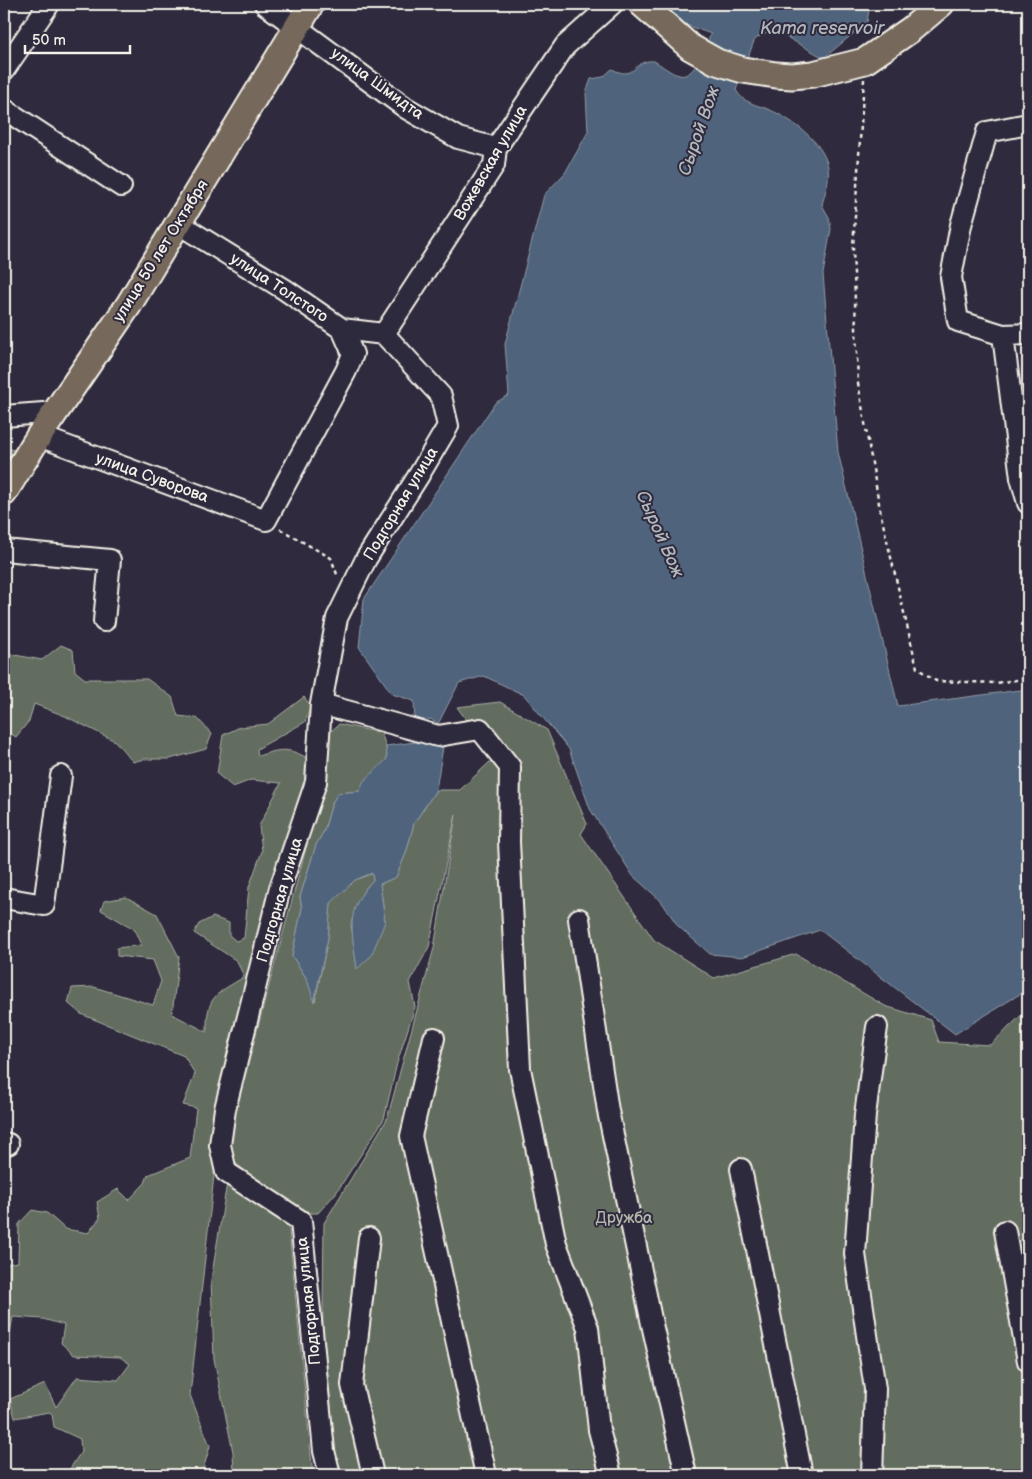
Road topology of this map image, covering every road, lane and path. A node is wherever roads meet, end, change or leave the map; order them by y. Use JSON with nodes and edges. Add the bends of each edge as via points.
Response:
{"nodes":[{"id":1,"x":49,"y":4,"type":"edge"},
{"id":2,"x":265,"y":4,"type":"edge"},
{"id":3,"x":311,"y":4,"type":"edge"},
{"id":4,"x":612,"y":4,"type":"edge"},
{"id":5,"x":642,"y":4,"type":"edge"},
{"id":6,"x":941,"y":4,"type":"edge"},
{"id":7,"x":297,"y":26,"type":"junction"},
{"id":8,"x":865,"y":61,"type":"junction"},
{"id":9,"x":4,"y":70,"type":"edge"},
{"id":10,"x":4,"y":109,"type":"edge"},
{"id":11,"x":1028,"y":124,"type":"edge"},
{"id":12,"x":496,"y":148,"type":"junction"},
{"id":13,"x":121,"y":186,"type":"dead end"},
{"id":14,"x":179,"y":224,"type":"junction"},
{"id":15,"x":342,"y":329,"type":"junction"},
{"id":16,"x":384,"y":334,"type":"junction"},
{"id":17,"x":1028,"y":334,"type":"edge"},
{"id":18,"x":1003,"y":335,"type":"junction"},
{"id":19,"x":56,"y":412,"type":"junction"},
{"id":20,"x":4,"y":416,"type":"edge"},
{"id":21,"x":39,"y":436,"type":"junction"},
{"id":22,"x":4,"y":493,"type":"edge"},
{"id":23,"x":1028,"y":503,"type":"edge"},
{"id":24,"x":266,"y":520,"type":"junction"},
{"id":25,"x":4,"y":550,"type":"edge"},
{"id":26,"x":346,"y":600,"type":"junction"},
{"id":27,"x":104,"y":621,"type":"dead end"},
{"id":28,"x":1028,"y":678,"type":"edge"},
{"id":29,"x":322,"y":704,"type":"junction"},
{"id":30,"x":61,"y":776,"type":"dead end"},
{"id":31,"x":4,"y":898,"type":"edge"},
{"id":32,"x":580,"y":918,"type":"dead end"},
{"id":33,"x":877,"y":1027,"type":"dead end"},
{"id":34,"x":434,"y":1038,"type":"dead end"},
{"id":35,"x":741,"y":1169,"type":"dead end"},
{"id":36,"x":1005,"y":1231,"type":"dead end"},
{"id":37,"x":369,"y":1238,"type":"dead end"},
{"id":38,"x":1028,"y":1361,"type":"edge"},
{"id":39,"x":330,"y":1475,"type":"edge"},
{"id":40,"x":373,"y":1475,"type":"edge"},
{"id":41,"x":486,"y":1475,"type":"edge"},
{"id":42,"x":611,"y":1475,"type":"edge"},
{"id":43,"x":686,"y":1475,"type":"edge"},
{"id":44,"x":802,"y":1475,"type":"edge"},
{"id":45,"x":872,"y":1475,"type":"edge"}],
"edges":[{"from":1,"to":9,"type":"street"},
{"from":2,"to":7,"type":"street","name":"улица Шмидта"},
{"from":3,"to":7,"type":"main road","name":"улица 50 лет Октября"},
{"from":4,"to":12,"type":"street","name":"Вожевская улица","via":[[565,46]]},
{"from":5,"to":8,"type":"main road","via":[[690,47],[717,62],[756,72],[792,76],[813,74]]},
{"from":6,"to":8,"type":"main road"},
{"from":7,"to":12,"type":"street","name":"улица Шмидта","via":[[406,108],[458,138]]},
{"from":7,"to":14,"type":"main road","name":"улица 50 лет Октября"},
{"from":8,"to":28,"type":"path","via":[[853,247],[858,383],[881,515],[917,668],[936,681],[997,683]]},
{"from":10,"to":13,"type":"street"},
{"from":11,"to":18,"type":"street","via":[[987,132],[961,225],[951,276],[958,321]]},
{"from":12,"to":16,"type":"street","name":"Вожевская улица","via":[[494,165]]},
{"from":14,"to":15,"type":"street","name":"улица Толстого"},
{"from":14,"to":19,"type":"main road","name":"улица 50 лет Октября"},
{"from":15,"to":16,"type":"street","name":"улица Толстого"},
{"from":15,"to":24,"type":"street","via":[[353,354]]},
{"from":16,"to":26,"type":"street","name":"Подгорная улица","via":[[441,396],[448,426],[366,558]]},
{"from":17,"to":18,"type":"street"},
{"from":18,"to":23,"type":"street"},
{"from":19,"to":20,"type":"street"},
{"from":19,"to":21,"type":"main road","name":"улица 50 лет Октября"},
{"from":21,"to":22,"type":"main road","name":"улица 50 лет Октября"},
{"from":21,"to":24,"type":"street","name":"улица Суворова"},
{"from":24,"to":26,"type":"path","via":[[331,558]]},
{"from":25,"to":27,"type":"street","via":[[110,560]]},
{"from":26,"to":29,"type":"street","name":"Подгорная улица","via":[[337,618]]},
{"from":29,"to":39,"type":"street","name":"Подгорная улица","via":[[316,782],[280,888],[225,1109],[220,1145],[226,1172],[301,1221],[324,1451]]},
{"from":29,"to":42,"type":"street","via":[[438,736],[480,729],[510,767],[509,842],[520,1069],[556,1244],[588,1328],[599,1430]]},
{"from":30,"to":31,"type":"street","via":[[44,905]]},
{"from":32,"to":43,"type":"street","via":[[608,1111]]},
{"from":33,"to":45,"type":"street","via":[[855,1254],[876,1389]]},
{"from":34,"to":41,"type":"street","via":[[411,1136]]},
{"from":35,"to":44,"type":"street"},
{"from":36,"to":38,"type":"street"},
{"from":37,"to":40,"type":"street","via":[[352,1385]]}]}
